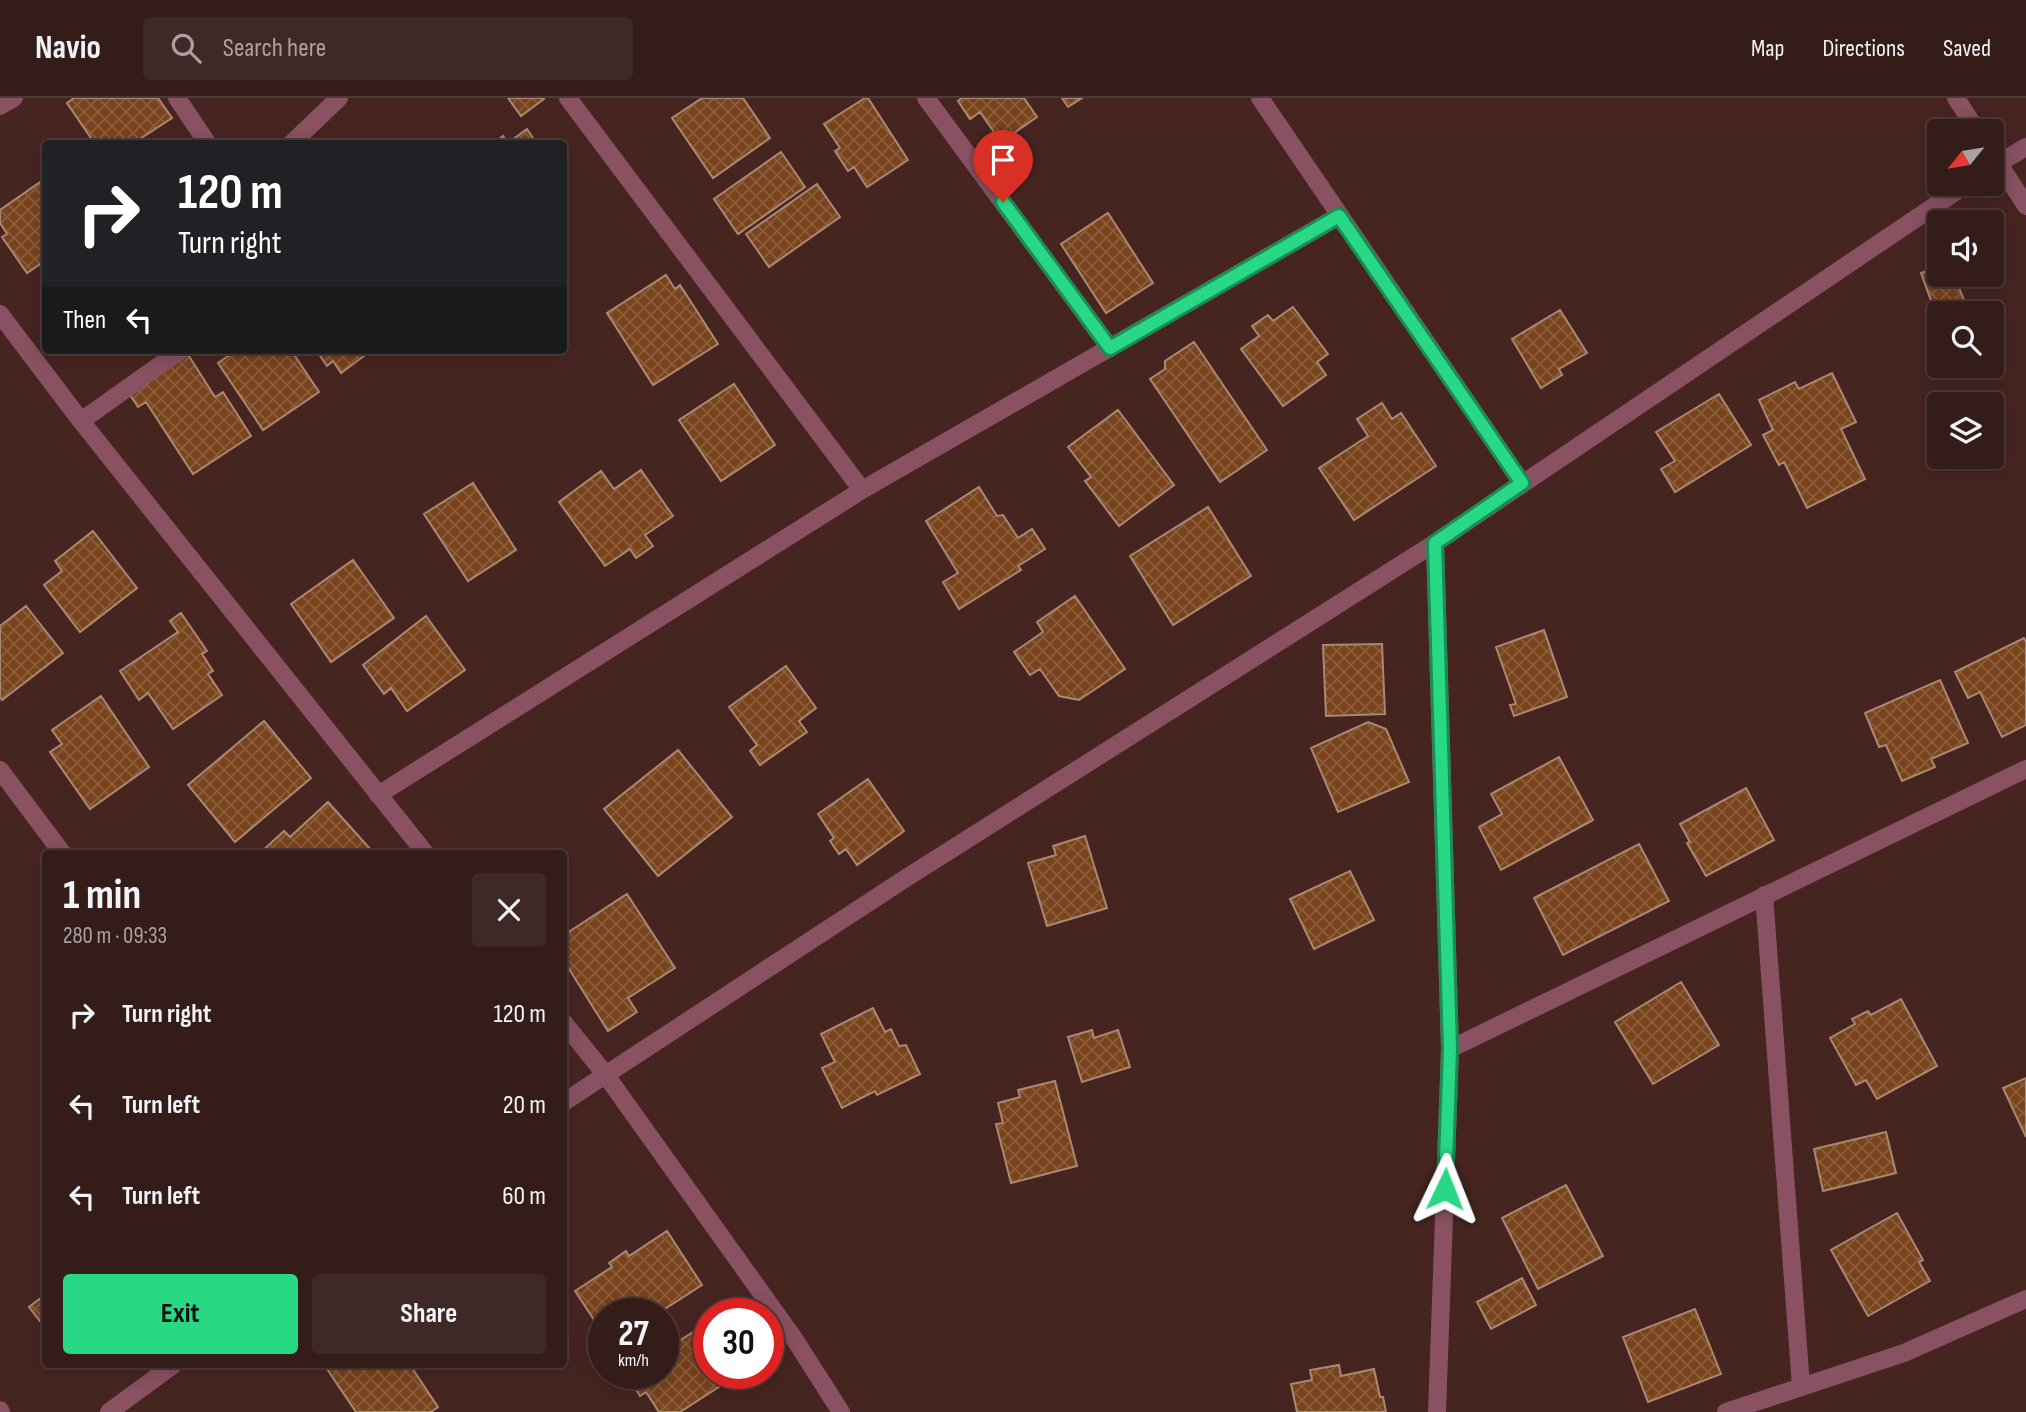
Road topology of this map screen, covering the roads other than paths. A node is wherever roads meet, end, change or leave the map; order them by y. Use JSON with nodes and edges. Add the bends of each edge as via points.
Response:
{"nodes":[{"id":1,"x":14,"y":98,"type":"edge"},
{"id":2,"x":177,"y":98,"type":"edge"},
{"id":3,"x":339,"y":98,"type":"edge"},
{"id":4,"x":568,"y":98,"type":"edge"},
{"id":5,"x":926,"y":98,"type":"edge"},
{"id":6,"x":1260,"y":98,"type":"edge"},
{"id":7,"x":1956,"y":98,"type":"edge"},
{"id":8,"x":0,"y":106,"type":"edge"},
{"id":9,"x":1969,"y":119,"type":"edge"},
{"id":10,"x":205,"y":140,"type":"edge"},
{"id":11,"x":295,"y":140,"type":"edge"},
{"id":12,"x":2026,"y":147,"type":"edge"},
{"id":13,"x":2004,"y":157,"type":"edge"},
{"id":14,"x":2004,"y":175,"type":"edge"},
{"id":15,"x":1949,"y":196,"type":"edge"},
{"id":16,"x":2026,"y":206,"type":"edge"},
{"id":17,"x":1339,"y":216,"type":"junction"},
{"id":18,"x":0,"y":314,"type":"edge"},
{"id":19,"x":1110,"y":348,"type":"junction"},
{"id":20,"x":175,"y":354,"type":"edge"},
{"id":21,"x":81,"y":421,"type":"junction"},
{"id":22,"x":1522,"y":483,"type":"junction"},
{"id":23,"x":862,"y":490,"type":"junction"},
{"id":24,"x":1435,"y":543,"type":"junction"},
{"id":25,"x":2026,"y":769,"type":"edge"},
{"id":26,"x":0,"y":770,"type":"edge"},
{"id":27,"x":378,"y":795,"type":"junction"},
{"id":28,"x":60,"y":850,"type":"edge"},
{"id":29,"x":423,"y":850,"type":"edge"},
{"id":30,"x":1764,"y":895,"type":"junction"},
{"id":31,"x":567,"y":1027,"type":"edge"},
{"id":32,"x":1450,"y":1049,"type":"junction"},
{"id":33,"x":606,"y":1074,"type":"junction"},
{"id":34,"x":567,"y":1100,"type":"edge"},
{"id":35,"x":2026,"y":1299,"type":"edge"},
{"id":36,"x":169,"y":1368,"type":"edge"},
{"id":37,"x":1801,"y":1386,"type":"junction"},
{"id":38,"x":835,"y":1410,"type":"edge"},
{"id":39,"x":109,"y":1412,"type":"edge"},
{"id":40,"x":1437,"y":1412,"type":"edge"},
{"id":41,"x":1726,"y":1412,"type":"edge"}],
"edges":[{"from":1,"to":8,"type":"street"},
{"from":2,"to":10,"type":"street"},
{"from":3,"to":11,"type":"street"},
{"from":4,"to":23,"type":"street"},
{"from":5,"to":19,"type":"street"},
{"from":6,"to":17,"type":"street"},
{"from":7,"to":9,"type":"street"},
{"from":12,"to":13,"type":"street"},
{"from":14,"to":16,"type":"street"},
{"from":15,"to":22,"type":"street"},
{"from":17,"to":19,"type":"street"},
{"from":17,"to":22,"type":"street"},
{"from":18,"to":21,"type":"street"},
{"from":19,"to":23,"type":"street"},
{"from":20,"to":21,"type":"street"},
{"from":21,"to":27,"type":"street"},
{"from":22,"to":24,"type":"street"},
{"from":23,"to":27,"type":"street"},
{"from":24,"to":32,"type":"street"},
{"from":24,"to":33,"type":"street"},
{"from":25,"to":30,"type":"street"},
{"from":26,"to":28,"type":"street"},
{"from":27,"to":29,"type":"street"},
{"from":30,"to":32,"type":"street"},
{"from":30,"to":37,"type":"street"},
{"from":31,"to":33,"type":"street"},
{"from":32,"to":40,"type":"street"},
{"from":33,"to":34,"type":"street"},
{"from":33,"to":38,"type":"street","via":[[794,1340]]},
{"from":35,"to":37,"type":"street","via":[[1904,1353]]},
{"from":36,"to":39,"type":"street"},
{"from":37,"to":41,"type":"street"}]}
